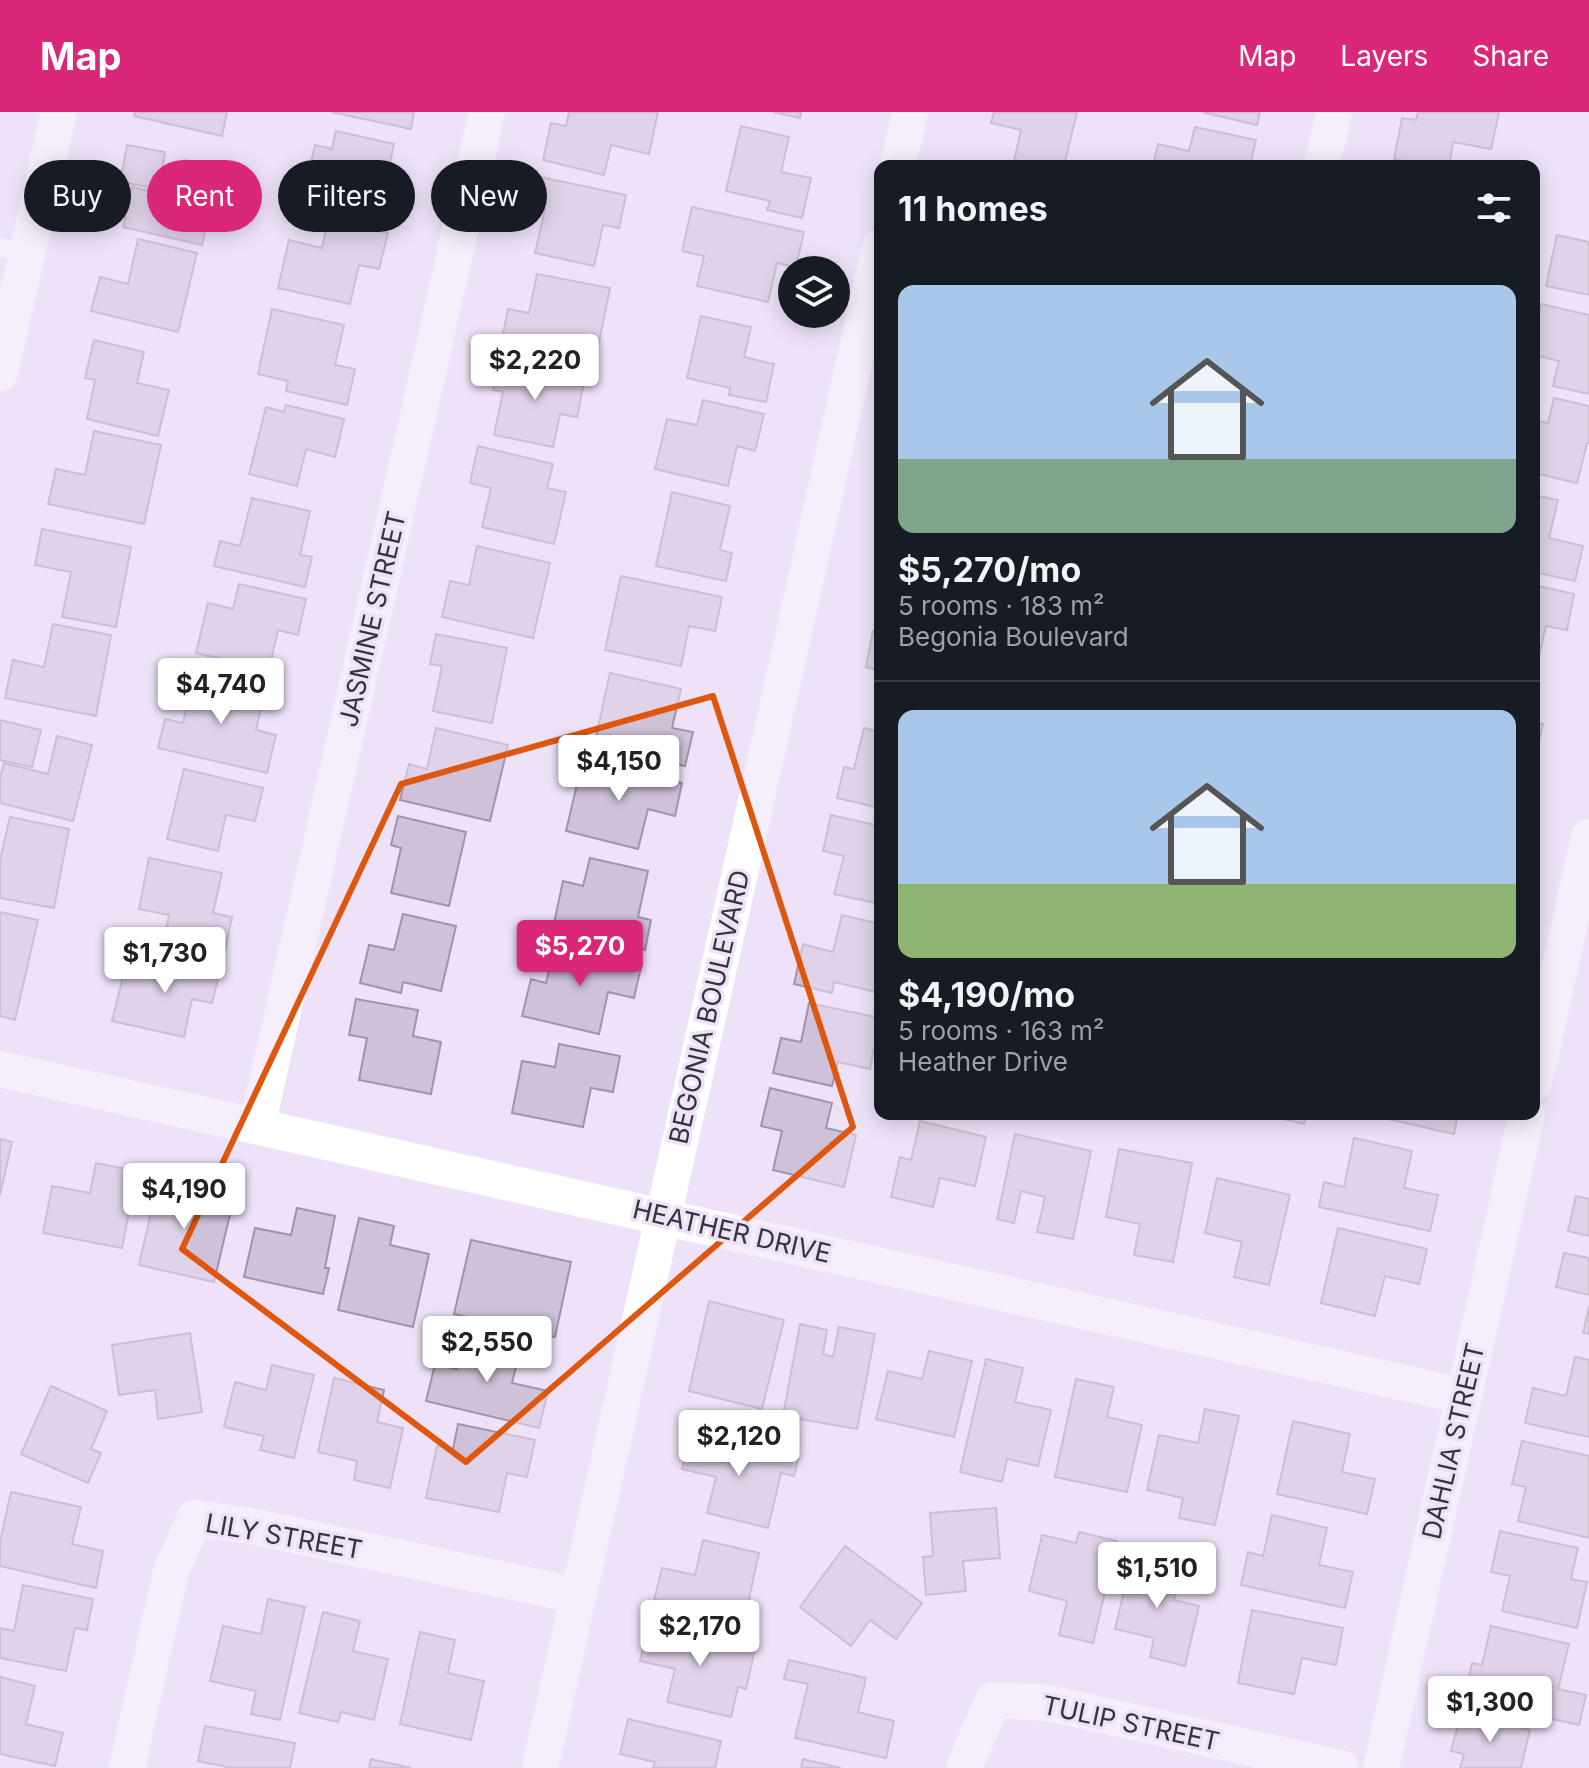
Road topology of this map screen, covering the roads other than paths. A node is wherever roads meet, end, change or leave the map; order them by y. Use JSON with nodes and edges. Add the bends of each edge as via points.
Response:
{"nodes":[{"id":1,"x":59,"y":112,"type":"edge"},
{"id":2,"x":487,"y":112,"type":"edge"},
{"id":3,"x":910,"y":112,"type":"edge"},
{"id":4,"x":1334,"y":112,"type":"edge"},
{"id":5,"x":899,"y":160,"type":"edge"},
{"id":6,"x":1323,"y":160,"type":"edge"},
{"id":7,"x":13,"y":250,"type":"edge"},
{"id":8,"x":874,"y":274,"type":"edge"},
{"id":9,"x":0,"y":373,"type":"edge"},
{"id":10,"x":1589,"y":837,"type":"edge"},
{"id":11,"x":1542,"y":1010,"type":"edge"},
{"id":12,"x":0,"y":1069,"type":"edge"},
{"id":13,"x":1526,"y":1120,"type":"edge"},
{"id":14,"x":257,"y":1126,"type":"junction"},
{"id":15,"x":664,"y":1216,"type":"junction"},
{"id":16,"x":1463,"y":1396,"type":"junction"},
{"id":17,"x":579,"y":1596,"type":"junction"},
{"id":18,"x":127,"y":1768,"type":"edge"},
{"id":19,"x":540,"y":1768,"type":"edge"},
{"id":20,"x":964,"y":1768,"type":"edge"},
{"id":21,"x":1341,"y":1768,"type":"edge"},
{"id":22,"x":1381,"y":1768,"type":"edge"}],
"edges":[{"from":1,"to":7,"type":"street"},
{"from":2,"to":14,"type":"street","name":"JASMINE STREET"},
{"from":3,"to":5,"type":"street"},
{"from":4,"to":6,"type":"street"},
{"from":7,"to":9,"type":"street"},
{"from":8,"to":15,"type":"street","name":"BEGONIA BOULEVARD"},
{"from":10,"to":11,"type":"street"},
{"from":12,"to":14,"type":"street","name":"HEATHER DRIVE"},
{"from":13,"to":16,"type":"street","name":"DAHLIA STREET"},
{"from":14,"to":15,"type":"street","name":"HEATHER DRIVE"},
{"from":15,"to":16,"type":"street","name":"HEATHER DRIVE"},
{"from":15,"to":17,"type":"street","name":"BEGONIA BOULEVARD"},
{"from":16,"to":22,"type":"street","name":"DAHLIA STREET"},
{"from":17,"to":18,"type":"street","name":"LILY STREET","via":[[195,1518],[171,1571]]},
{"from":17,"to":19,"type":"street","name":"BEGONIA BOULEVARD"},
{"from":20,"to":21,"type":"street","name":"TULIP STREET","via":[[993,1700],[1048,1703]]}]}
